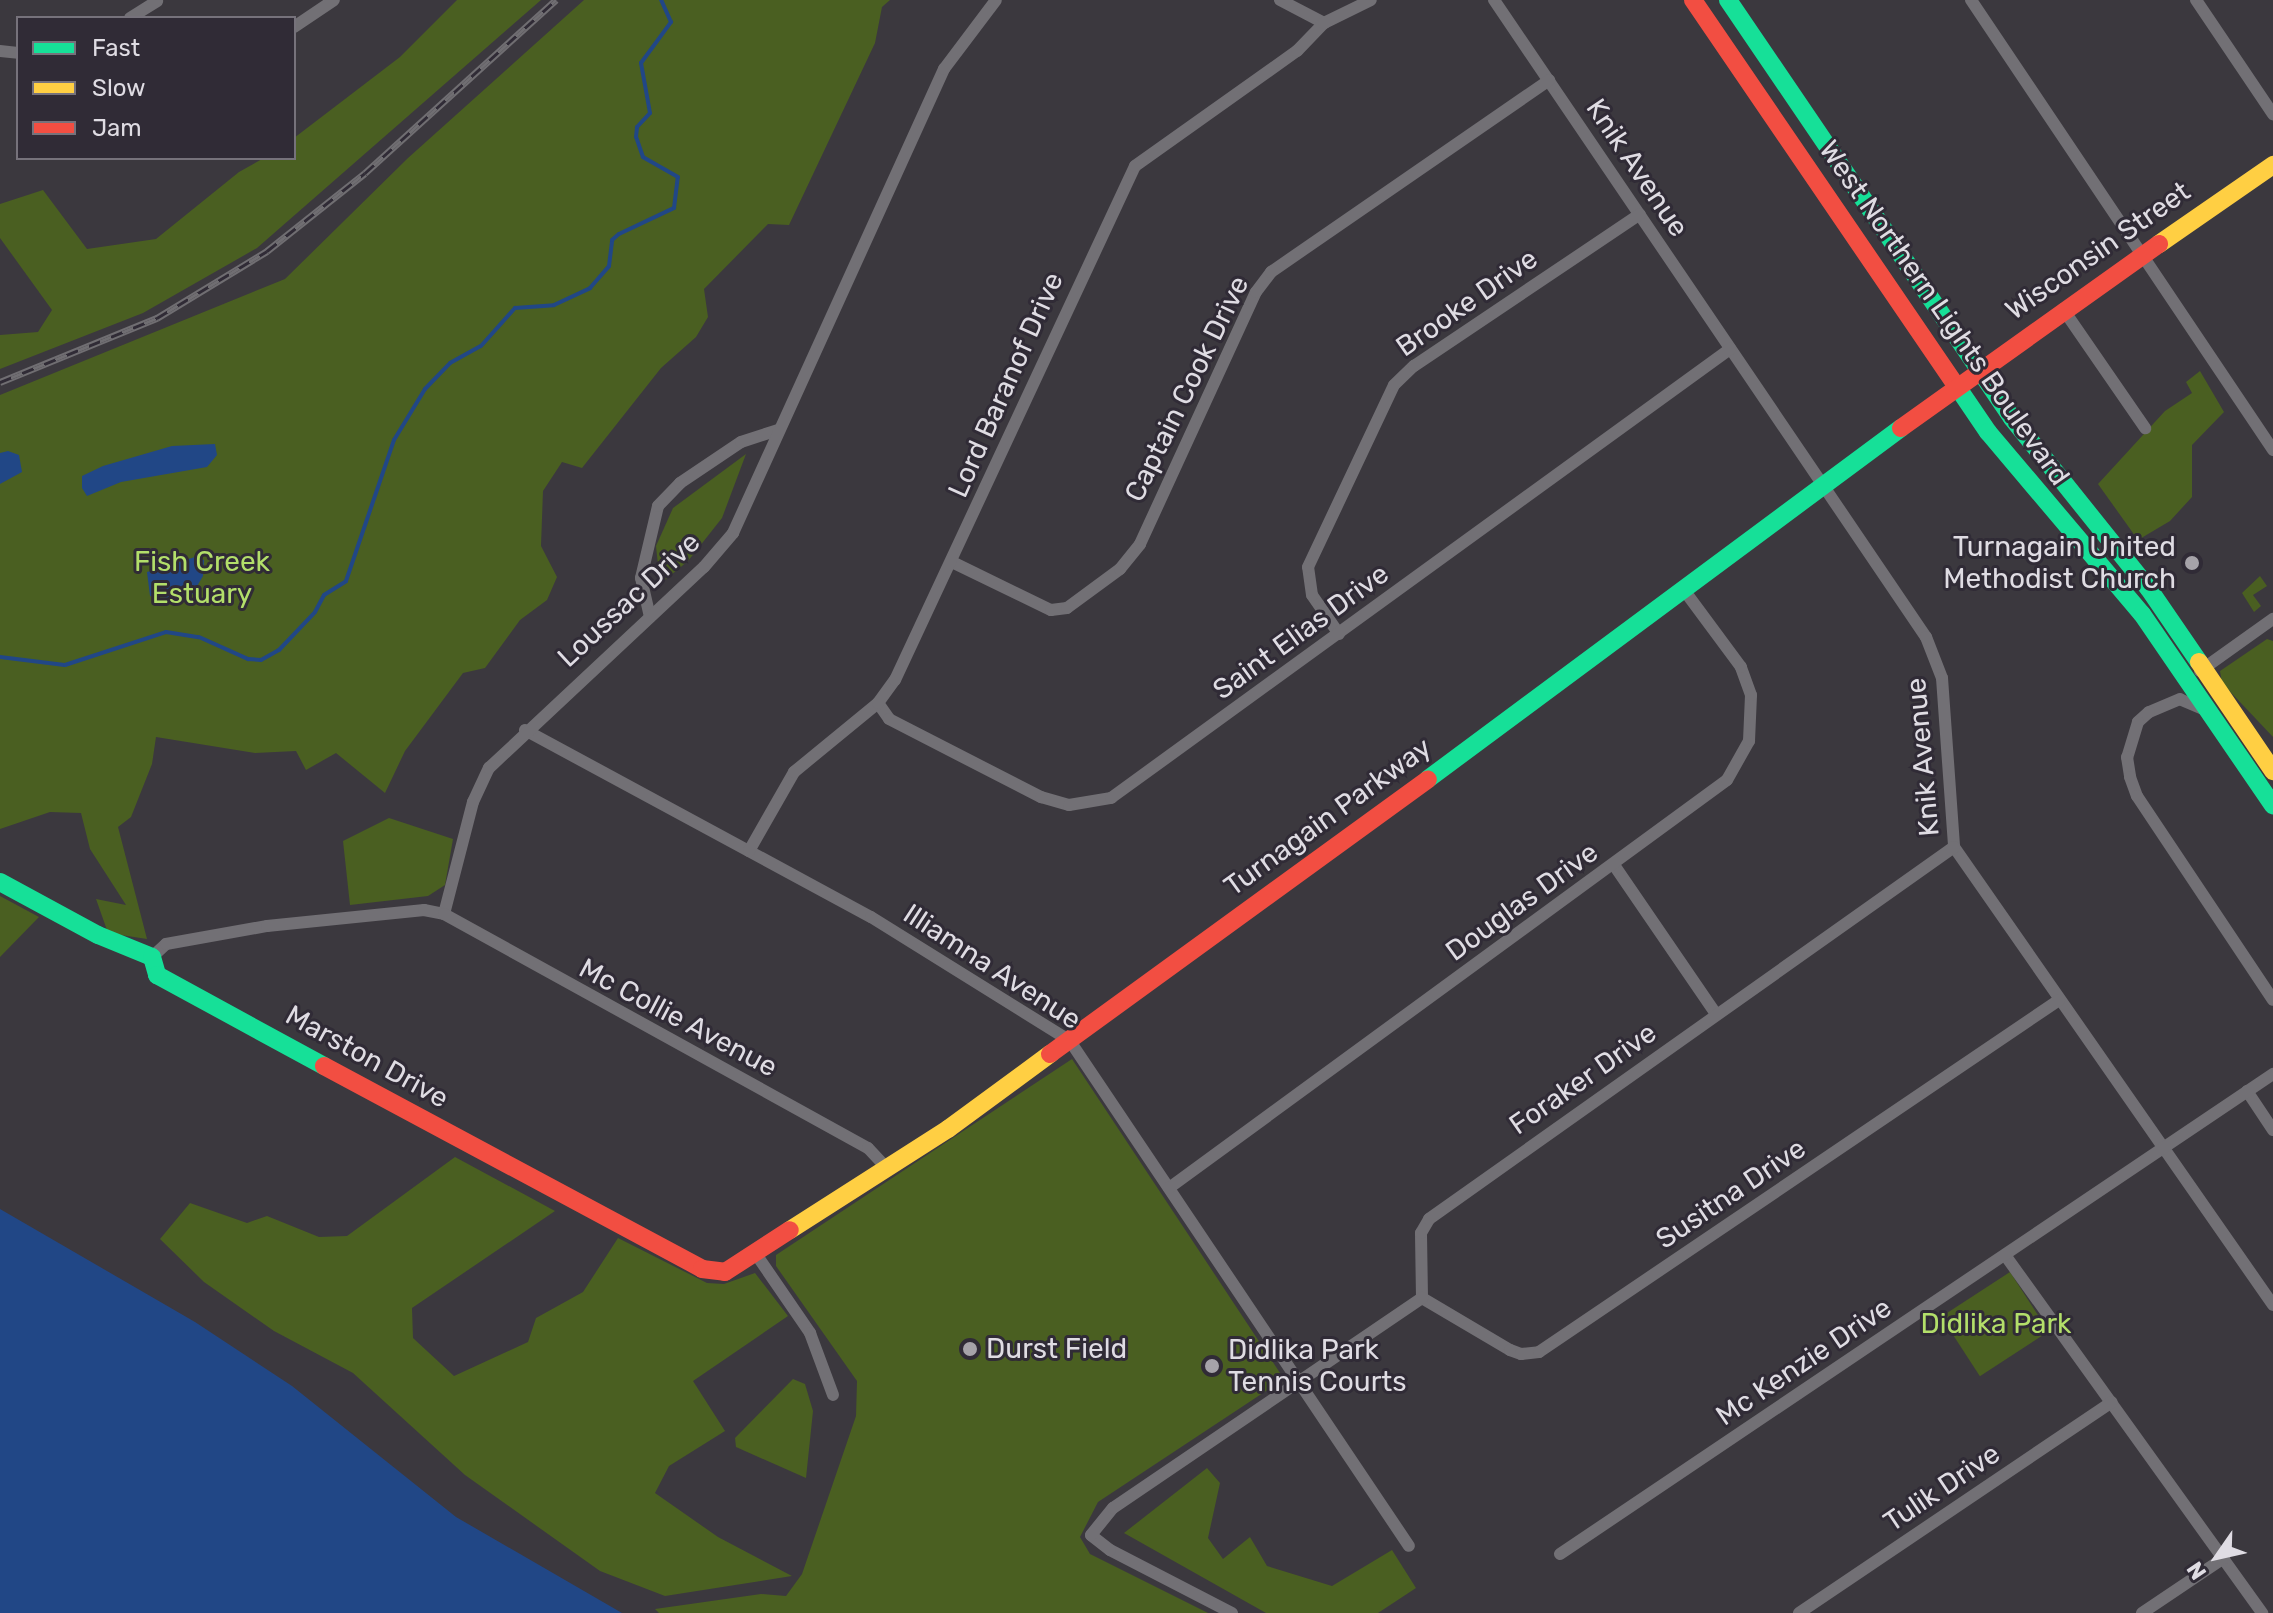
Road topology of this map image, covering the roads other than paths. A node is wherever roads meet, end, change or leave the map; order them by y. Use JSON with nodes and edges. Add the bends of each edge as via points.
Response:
{"nodes":[{"id":1,"x":334,"y":0,"type":"edge"},
{"id":2,"x":996,"y":0,"type":"edge"},
{"id":3,"x":1280,"y":0,"type":"edge"},
{"id":4,"x":1371,"y":0,"type":"edge"},
{"id":5,"x":1494,"y":0,"type":"edge"},
{"id":6,"x":1693,"y":0,"type":"edge"},
{"id":7,"x":1728,"y":0,"type":"edge"},
{"id":8,"x":1971,"y":0,"type":"edge"},
{"id":9,"x":2196,"y":0,"type":"edge"},
{"id":10,"x":157,"y":1,"type":"edge"},
{"id":11,"x":133,"y":16,"type":"edge"},
{"id":12,"x":1324,"y":23,"type":"junction"},
{"id":13,"x":296,"y":26,"type":"edge"},
{"id":14,"x":1549,"y":80,"type":"junction"},
{"id":15,"x":2273,"y":114,"type":"edge"},
{"id":16,"x":2273,"y":165,"type":"edge"},
{"id":17,"x":1640,"y":214,"type":"junction"},
{"id":18,"x":2141,"y":255,"type":"junction"},
{"id":19,"x":2063,"y":309,"type":"junction"},
{"id":20,"x":1730,"y":349,"type":"junction"},
{"id":21,"x":1980,"y":368,"type":"junction"},
{"id":22,"x":1955,"y":385,"type":"junction"},
{"id":23,"x":2145,"y":428,"type":"dead end"},
{"id":24,"x":779,"y":430,"type":"junction"},
{"id":25,"x":2273,"y":450,"type":"edge"},
{"id":26,"x":1825,"y":488,"type":"junction"},
{"id":27,"x":952,"y":562,"type":"junction"},
{"id":28,"x":1684,"y":590,"type":"junction"},
{"id":29,"x":650,"y":617,"type":"junction"},
{"id":30,"x":2273,"y":619,"type":"edge"},
{"id":31,"x":1339,"y":634,"type":"junction"},
{"id":32,"x":2204,"y":668,"type":"junction"},
{"id":33,"x":2187,"y":680,"type":"junction"},
{"id":34,"x":878,"y":703,"type":"junction"},
{"id":35,"x":2210,"y":714,"type":"junction"},
{"id":36,"x":525,"y":730,"type":"junction"},
{"id":37,"x":2273,"y":771,"type":"edge"},
{"id":38,"x":2273,"y":805,"type":"edge"},
{"id":39,"x":1954,"y":847,"type":"junction"},
{"id":40,"x":749,"y":851,"type":"junction"},
{"id":41,"x":1614,"y":865,"type":"junction"},
{"id":42,"x":0,"y":882,"type":"edge"},
{"id":43,"x":444,"y":914,"type":"junction"},
{"id":44,"x":152,"y":957,"type":"junction"},
{"id":45,"x":2059,"y":1000,"type":"junction"},
{"id":46,"x":2273,"y":1000,"type":"edge"},
{"id":47,"x":1716,"y":1014,"type":"junction"},
{"id":48,"x":1070,"y":1041,"type":"junction"},
{"id":49,"x":2273,"y":1074,"type":"edge"},
{"id":50,"x":2247,"y":1091,"type":"junction"},
{"id":51,"x":2273,"y":1130,"type":"edge"},
{"id":52,"x":2160,"y":1149,"type":"junction"},
{"id":53,"x":886,"y":1167,"type":"junction"},
{"id":54,"x":1169,"y":1188,"type":"junction"},
{"id":55,"x":756,"y":1254,"type":"junction"},
{"id":56,"x":2005,"y":1255,"type":"junction"},
{"id":57,"x":719,"y":1273,"type":"joint"},
{"id":58,"x":1422,"y":1298,"type":"junction"},
{"id":59,"x":2273,"y":1305,"type":"edge"},
{"id":60,"x":1299,"y":1382,"type":"junction"},
{"id":61,"x":833,"y":1395,"type":"dead end"},
{"id":62,"x":2112,"y":1402,"type":"junction"},
{"id":63,"x":1409,"y":1546,"type":"dead end"},
{"id":64,"x":1560,"y":1554,"type":"dead end"},
{"id":65,"x":2224,"y":1558,"type":"junction"},
{"id":66,"x":1232,"y":1613,"type":"edge"},
{"id":67,"x":1799,"y":1613,"type":"edge"},
{"id":68,"x":2142,"y":1613,"type":"edge"},
{"id":69,"x":2262,"y":1613,"type":"edge"}],
"edges":[{"from":1,"to":13,"type":"street"},
{"from":2,"to":24,"type":"street","name":"Loussac Drive","via":[[944,69]]},
{"from":3,"to":12,"type":"street"},
{"from":4,"to":12,"type":"street","name":"Lord Baranof Drive"},
{"from":5,"to":14,"type":"street","name":"Knik Avenue"},
{"from":6,"to":22,"type":"street","name":"West Northern Lights Boulevard"},
{"from":7,"to":21,"type":"street","name":"West Northern Lights Boulevard"},
{"from":8,"to":18,"type":"street"},
{"from":9,"to":15,"type":"street"},
{"from":10,"to":11,"type":"street"},
{"from":12,"to":27,"type":"street","name":"Lord Baranof Drive","via":[[1297,51],[1135,166]]},
{"from":14,"to":17,"type":"street","name":"Knik Avenue"},
{"from":14,"to":27,"type":"street","name":"Captain Cook Drive","via":[[1271,272],[1256,292],[1140,544],[1120,569],[1067,608],[1051,610]]},
{"from":16,"to":18,"type":"street","name":"Wisconsin Street"},
{"from":17,"to":20,"type":"street","name":"Knik Avenue"},
{"from":17,"to":31,"type":"street","name":"Brooke Drive","via":[[1414,366],[1394,385],[1308,567],[1312,595]]},
{"from":18,"to":19,"type":"street","name":"Wisconsin Street"},
{"from":18,"to":25,"type":"street"},
{"from":19,"to":21,"type":"street","name":"Wisconsin Street"},
{"from":19,"to":23,"type":"street"},
{"from":20,"to":26,"type":"street","name":"Knik Avenue"},
{"from":20,"to":31,"type":"street","name":"Saint Elias Drive"},
{"from":21,"to":22,"type":"street","name":"Wisconsin Street"},
{"from":21,"to":32,"type":"street","name":"West Northern Lights Boulevard"},
{"from":22,"to":26,"type":"street","name":"Turnagain Parkway"},
{"from":22,"to":33,"type":"street","name":"West Northern Lights Boulevard","via":[[2047,508],[2142,614]]},
{"from":24,"to":29,"type":"street","name":"Loussac Drive","via":[[733,533]]},
{"from":24,"to":29,"type":"street","via":[[741,442],[680,483],[658,506],[641,578]]},
{"from":26,"to":28,"type":"street","name":"Turnagain Parkway"},
{"from":26,"to":39,"type":"street","name":"Knik Avenue","via":[[1939,664]]},
{"from":27,"to":34,"type":"street","name":"Lord Baranof Drive","via":[[895,680]]},
{"from":28,"to":41,"type":"street","name":"Douglas Drive","via":[[1747,679],[1749,741],[1727,780]]},
{"from":28,"to":48,"type":"street","name":"Turnagain Parkway"},
{"from":29,"to":36,"type":"street","name":"Loussac Drive"},
{"from":30,"to":32,"type":"street"},
{"from":31,"to":34,"type":"street","name":"Saint Elias Drive","via":[[1124,792],[1084,804],[1041,797],[889,719]]},
{"from":32,"to":33,"type":"street"},
{"from":32,"to":37,"type":"street","name":"West Northern Lights Boulevard"},
{"from":33,"to":35,"type":"street","name":"West Northern Lights Boulevard"},
{"from":34,"to":40,"type":"street","name":"Lord Baranof Drive","via":[[794,772]]},
{"from":35,"to":38,"type":"street","name":"West Northern Lights Boulevard"},
{"from":35,"to":46,"type":"street","via":[[2180,699],[2138,722],[2127,757],[2130,777],[2137,796]]},
{"from":36,"to":40,"type":"street","name":"Illiamna Avenue"},
{"from":36,"to":43,"type":"street","name":"Loussac Drive","via":[[497,757],[479,786]]},
{"from":39,"to":45,"type":"street","name":"Knik Avenue"},
{"from":39,"to":47,"type":"street","name":"Foraker Drive"},
{"from":40,"to":48,"type":"street","name":"Illiamna Avenue","via":[[921,947]]},
{"from":41,"to":47,"type":"street"},
{"from":41,"to":54,"type":"street","name":"Douglas Drive"},
{"from":42,"to":44,"type":"street","name":"Marston Drive","via":[[98,935]]},
{"from":43,"to":44,"type":"street","via":[[424,910],[267,926],[166,944]]},
{"from":43,"to":53,"type":"street","name":"Mc Collie Avenue","via":[[868,1148]]},
{"from":44,"to":57,"type":"street","name":"Marston Drive","via":[[157,975],[185,992],[702,1269]]},
{"from":45,"to":52,"type":"street","name":"Knik Avenue"},
{"from":45,"to":58,"type":"street","name":"Susitna Drive","via":[[1539,1352],[1510,1350]]},
{"from":47,"to":58,"type":"street","name":"Foraker Drive","via":[[1429,1219],[1421,1233]]},
{"from":48,"to":53,"type":"street","name":"Turnagain Parkway"},
{"from":48,"to":54,"type":"street","name":"Illiamna Avenue"},
{"from":49,"to":50,"type":"street","name":"Mc Kenzie Drive"},
{"from":50,"to":51,"type":"street"},
{"from":50,"to":52,"type":"street","name":"Mc Kenzie Drive"},
{"from":52,"to":56,"type":"street","name":"Mc Kenzie Drive"},
{"from":52,"to":59,"type":"street","name":"Knik Avenue","via":[[2174,1157]]},
{"from":53,"to":55,"type":"street","name":"Turnagain Parkway"},
{"from":54,"to":60,"type":"street","name":"Illiamna Avenue"},
{"from":55,"to":57,"type":"street","name":"Turnagain Parkway"},
{"from":55,"to":61,"type":"street","via":[[810,1333]]},
{"from":56,"to":62,"type":"street"},
{"from":56,"to":64,"type":"street","name":"Mc Kenzie Drive"},
{"from":58,"to":60,"type":"street"},
{"from":60,"to":63,"type":"street","name":"Illiamna Avenue"},
{"from":60,"to":66,"type":"street","via":[[1113,1508],[1091,1535]]},
{"from":62,"to":65,"type":"street"},
{"from":62,"to":67,"type":"street","name":"Tulik Drive"},
{"from":65,"to":68,"type":"street"},
{"from":65,"to":69,"type":"street"}]}
